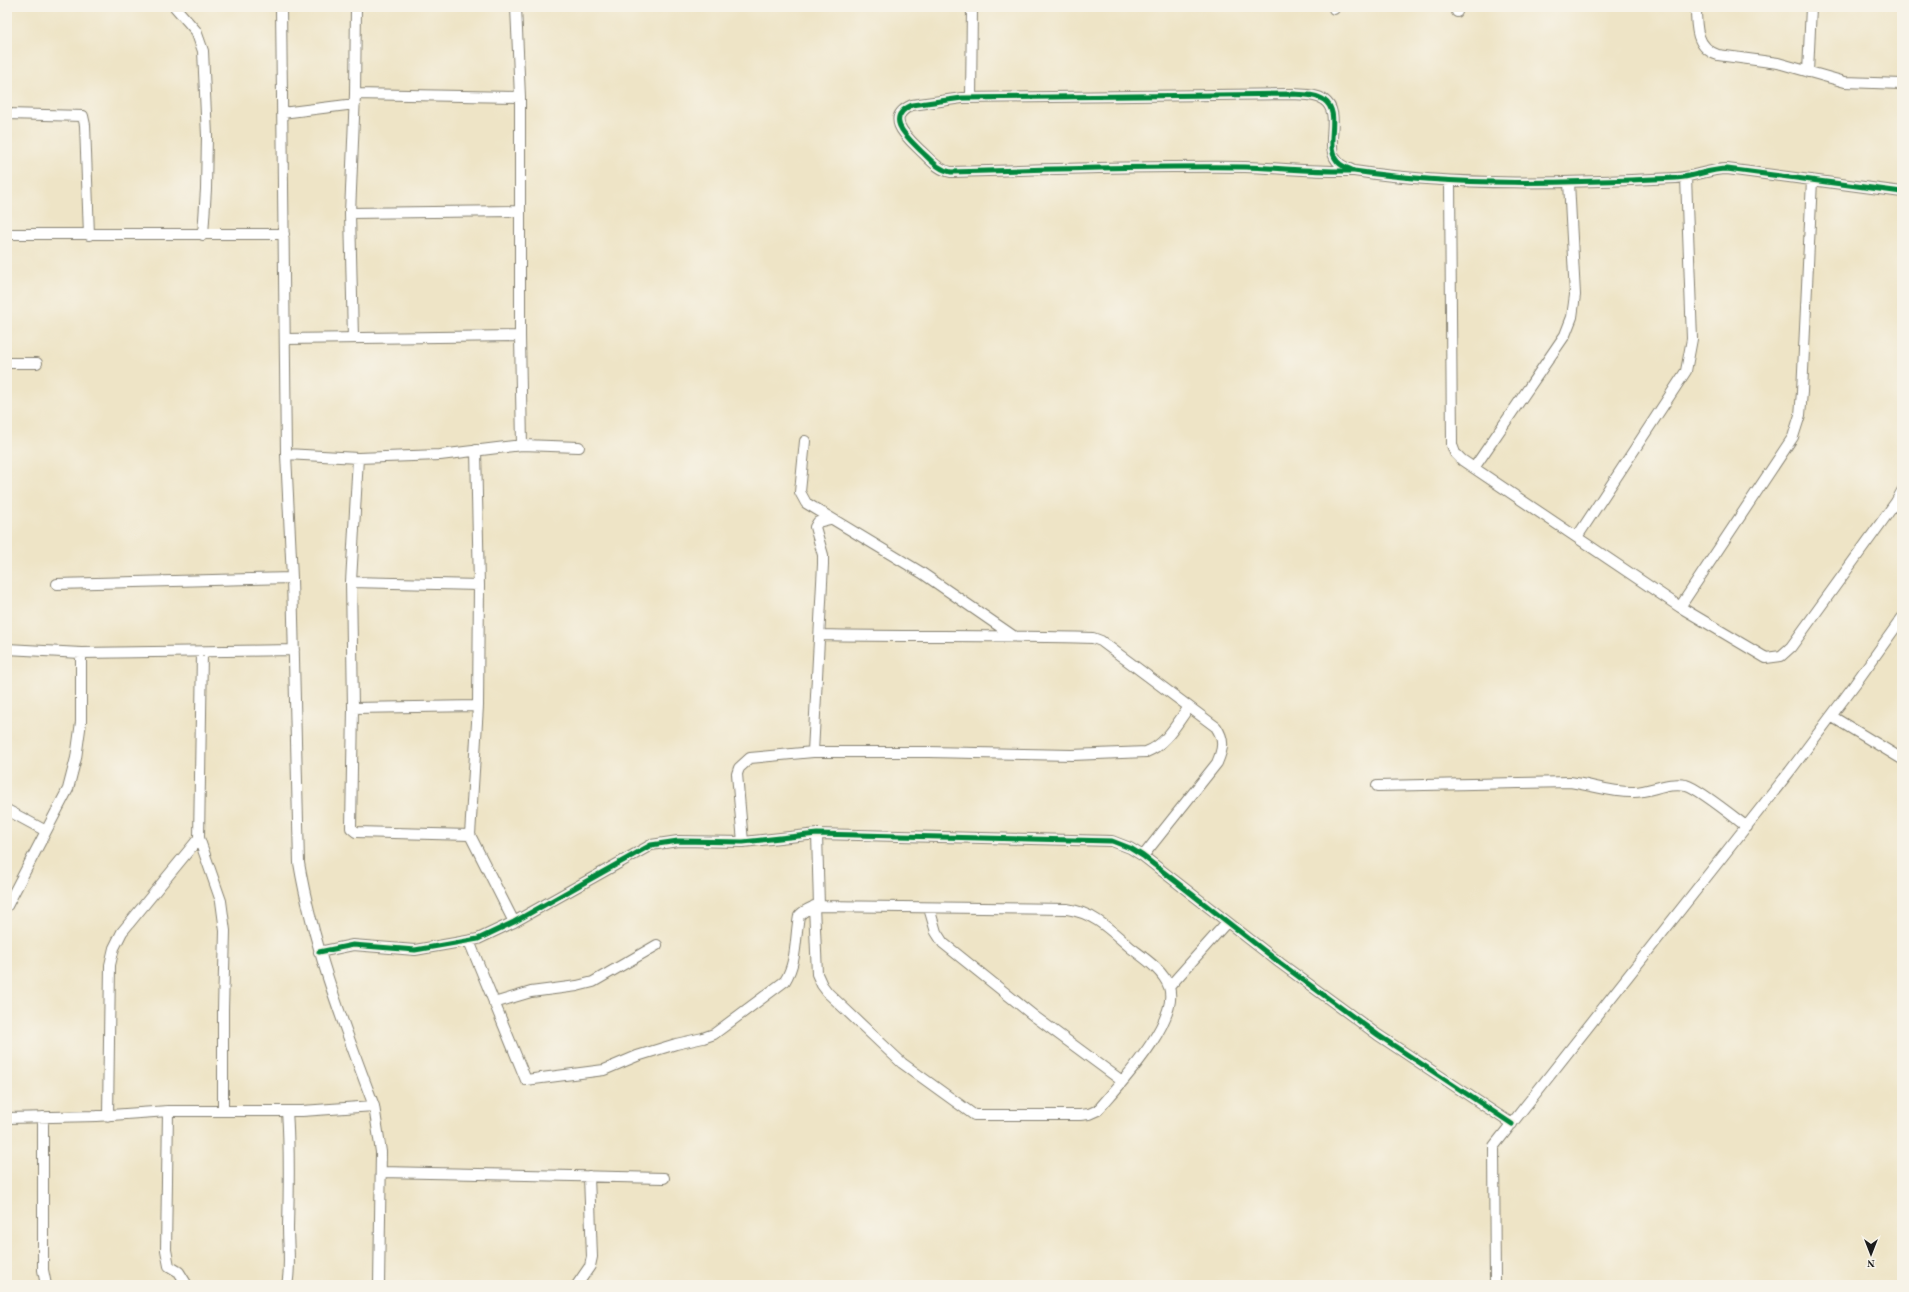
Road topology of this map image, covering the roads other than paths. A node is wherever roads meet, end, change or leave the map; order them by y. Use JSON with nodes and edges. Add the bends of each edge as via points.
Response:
{"nodes":[{"id":1,"x":175,"y":7,"type":"edge"},
{"id":2,"x":281,"y":7,"type":"edge"},
{"id":3,"x":356,"y":7,"type":"edge"},
{"id":4,"x":516,"y":7,"type":"edge"},
{"id":5,"x":972,"y":7,"type":"edge"},
{"id":6,"x":1696,"y":7,"type":"edge"},
{"id":7,"x":1811,"y":7,"type":"edge"},
{"id":8,"x":1808,"y":72,"type":"junction"},
{"id":9,"x":1902,"y":84,"type":"edge"},
{"id":10,"x":355,"y":94,"type":"junction"},
{"id":11,"x":520,"y":97,"type":"junction"},
{"id":12,"x":972,"y":98,"type":"junction"},
{"id":13,"x":355,"y":104,"type":"junction"},
{"id":14,"x":282,"y":113,"type":"junction"},
{"id":15,"x":7,"y":114,"type":"edge"},
{"id":16,"x":1354,"y":171,"type":"junction"},
{"id":17,"x":1686,"y":177,"type":"junction"},
{"id":18,"x":1812,"y":180,"type":"junction"},
{"id":19,"x":1450,"y":181,"type":"junction"},
{"id":20,"x":1569,"y":182,"type":"junction"},
{"id":21,"x":1902,"y":192,"type":"edge"},
{"id":22,"x":519,"y":211,"type":"junction"},
{"id":23,"x":350,"y":213,"type":"junction"},
{"id":24,"x":7,"y":234,"type":"edge"},
{"id":25,"x":284,"y":234,"type":"junction"},
{"id":26,"x":89,"y":235,"type":"junction"},
{"id":27,"x":203,"y":235,"type":"junction"},
{"id":28,"x":520,"y":336,"type":"junction"},
{"id":29,"x":353,"y":338,"type":"junction"},
{"id":30,"x":285,"y":339,"type":"junction"},
{"id":31,"x":7,"y":363,"type":"edge"},
{"id":32,"x":37,"y":363,"type":"dead end"},
{"id":33,"x":805,"y":441,"type":"dead end"},
{"id":34,"x":522,"y":446,"type":"junction"},
{"id":35,"x":579,"y":447,"type":"dead end"},
{"id":36,"x":476,"y":450,"type":"junction"},
{"id":37,"x":286,"y":454,"type":"junction"},
{"id":38,"x":358,"y":458,"type":"junction"},
{"id":39,"x":1474,"y":468,"type":"junction"},
{"id":40,"x":1902,"y":491,"type":"edge"},
{"id":41,"x":830,"y":519,"type":"junction"},
{"id":42,"x":1577,"y":537,"type":"junction"},
{"id":43,"x":292,"y":578,"type":"junction"},
{"id":44,"x":351,"y":582,"type":"junction"},
{"id":45,"x":57,"y":584,"type":"dead end"},
{"id":46,"x":479,"y":585,"type":"junction"},
{"id":47,"x":1680,"y":607,"type":"junction"},
{"id":48,"x":1902,"y":618,"type":"edge"},
{"id":49,"x":820,"y":635,"type":"junction"},
{"id":50,"x":1012,"y":635,"type":"junction"},
{"id":51,"x":7,"y":649,"type":"edge"},
{"id":52,"x":294,"y":650,"type":"junction"},
{"id":53,"x":81,"y":653,"type":"junction"},
{"id":54,"x":202,"y":653,"type":"junction"},
{"id":55,"x":478,"y":706,"type":"junction"},
{"id":56,"x":1189,"y":707,"type":"junction"},
{"id":57,"x":353,"y":708,"type":"junction"},
{"id":58,"x":1831,"y":716,"type":"junction"},
{"id":59,"x":813,"y":752,"type":"junction"},
{"id":60,"x":1902,"y":759,"type":"edge"},
{"id":61,"x":1377,"y":786,"type":"dead end"},
{"id":62,"x":7,"y":810,"type":"edge"},
{"id":63,"x":1746,"y":826,"type":"junction"},
{"id":64,"x":46,"y":831,"type":"junction"},
{"id":65,"x":817,"y":834,"type":"junction"},
{"id":66,"x":470,"y":835,"type":"junction"},
{"id":67,"x":199,"y":838,"type":"junction"},
{"id":68,"x":743,"y":842,"type":"junction"},
{"id":69,"x":1143,"y":856,"type":"junction"},
{"id":70,"x":7,"y":906,"type":"edge"},
{"id":71,"x":817,"y":906,"type":"junction"},
{"id":72,"x":929,"y":908,"type":"junction"},
{"id":73,"x":514,"y":922,"type":"junction"},
{"id":74,"x":1227,"y":922,"type":"junction"},
{"id":75,"x":469,"y":941,"type":"junction"},
{"id":76,"x":658,"y":945,"type":"dead end"},
{"id":77,"x":319,"y":952,"type":"junction"},
{"id":78,"x":1169,"y":987,"type":"junction"},
{"id":79,"x":494,"y":1003,"type":"junction"},
{"id":80,"x":1122,"y":1081,"type":"junction"},
{"id":81,"x":374,"y":1106,"type":"junction"},
{"id":82,"x":168,"y":1111,"type":"junction"},
{"id":83,"x":223,"y":1111,"type":"junction"},
{"id":84,"x":287,"y":1111,"type":"junction"},
{"id":85,"x":108,"y":1116,"type":"junction"},
{"id":86,"x":43,"y":1117,"type":"junction"},
{"id":87,"x":7,"y":1118,"type":"edge"},
{"id":88,"x":1512,"y":1124,"type":"junction"},
{"id":89,"x":381,"y":1172,"type":"junction"},
{"id":90,"x":588,"y":1176,"type":"junction"},
{"id":91,"x":664,"y":1178,"type":"dead end"},
{"id":92,"x":46,"y":1285,"type":"edge"},
{"id":93,"x":186,"y":1285,"type":"edge"},
{"id":94,"x":287,"y":1285,"type":"edge"},
{"id":95,"x":379,"y":1285,"type":"edge"},
{"id":96,"x":577,"y":1285,"type":"edge"},
{"id":97,"x":1495,"y":1285,"type":"edge"}],
"edges":[{"from":1,"to":27,"type":"street","via":[[196,31],[203,51],[207,136]]},
{"from":2,"to":14,"type":"street"},
{"from":3,"to":10,"type":"street"},
{"from":4,"to":11,"type":"street"},
{"from":5,"to":12,"type":"street"},
{"from":6,"to":8,"type":"street","via":[[1697,31],[1704,48],[1710,53],[1778,63]]},
{"from":7,"to":8,"type":"street"},
{"from":8,"to":9,"type":"street","via":[[1845,82]]},
{"from":10,"to":11,"type":"street"},
{"from":10,"to":13,"type":"street"},
{"from":11,"to":22,"type":"street"},
{"from":12,"to":16,"type":"street","via":[[1253,94],[1317,96],[1332,110],[1332,143],[1335,158],[1340,164]]},
{"from":12,"to":16,"type":"street","via":[[912,105],[905,108],[900,116],[899,125],[905,136],[940,169],[945,171],[1246,167],[1317,172]]},
{"from":13,"to":14,"type":"street"},
{"from":13,"to":23,"type":"street"},
{"from":14,"to":25,"type":"street"},
{"from":15,"to":26,"type":"street","via":[[83,116]]},
{"from":16,"to":19,"type":"street"},
{"from":17,"to":18,"type":"street","via":[[1714,170],[1727,170]]},
{"from":17,"to":20,"type":"street"},
{"from":17,"to":42,"type":"street","via":[[1692,339],[1686,371]]},
{"from":18,"to":21,"type":"street"},
{"from":18,"to":47,"type":"street","via":[[1800,415],[1793,437]]},
{"from":19,"to":20,"type":"street"},
{"from":19,"to":39,"type":"street","via":[[1452,446],[1455,453]]},
{"from":20,"to":39,"type":"street","via":[[1575,295],[1572,317],[1565,335]]},
{"from":22,"to":23,"type":"street"},
{"from":22,"to":28,"type":"street"},
{"from":23,"to":29,"type":"street"},
{"from":24,"to":26,"type":"street"},
{"from":25,"to":27,"type":"street"},
{"from":25,"to":30,"type":"street"},
{"from":26,"to":27,"type":"street"},
{"from":28,"to":29,"type":"street"},
{"from":28,"to":34,"type":"street"},
{"from":29,"to":30,"type":"street"},
{"from":30,"to":37,"type":"street"},
{"from":31,"to":32,"type":"street"},
{"from":33,"to":41,"type":"street","via":[[800,492],[806,503]]},
{"from":34,"to":35,"type":"street"},
{"from":34,"to":36,"type":"street"},
{"from":36,"to":38,"type":"street","via":[[440,455]]},
{"from":36,"to":46,"type":"street"},
{"from":37,"to":38,"type":"street"},
{"from":37,"to":43,"type":"street"},
{"from":38,"to":44,"type":"street"},
{"from":39,"to":42,"type":"street"},
{"from":40,"to":47,"type":"street","via":[[1791,647],[1781,656],[1766,658]]},
{"from":41,"to":49,"type":"street","via":[[818,522],[815,527],[823,555]]},
{"from":41,"to":50,"type":"street","via":[[922,574]]},
{"from":42,"to":47,"type":"street"},
{"from":43,"to":45,"type":"street"},
{"from":43,"to":52,"type":"street"},
{"from":44,"to":46,"type":"street"},
{"from":44,"to":57,"type":"street"},
{"from":46,"to":55,"type":"street"},
{"from":48,"to":58,"type":"street"},
{"from":49,"to":50,"type":"street"},
{"from":49,"to":59,"type":"street"},
{"from":50,"to":56,"type":"street","via":[[1098,639]]},
{"from":51,"to":53,"type":"street"},
{"from":52,"to":54,"type":"street"},
{"from":52,"to":77,"type":"street","via":[[298,863]]},
{"from":53,"to":54,"type":"street"},
{"from":53,"to":64,"type":"street","via":[[81,722],[76,758],[68,789]]},
{"from":54,"to":67,"type":"street"},
{"from":55,"to":57,"type":"street"},
{"from":55,"to":66,"type":"street"},
{"from":56,"to":59,"type":"street","via":[[1163,742],[1146,752],[1072,755]]},
{"from":56,"to":69,"type":"street","via":[[1216,727],[1222,736],[1222,754]]},
{"from":57,"to":66,"type":"street","via":[[352,830]]},
{"from":58,"to":60,"type":"street"},
{"from":58,"to":63,"type":"street"},
{"from":59,"to":68,"type":"street","via":[[750,758],[739,768],[737,774]]},
{"from":61,"to":63,"type":"street","via":[[1570,782],[1618,792],[1636,792],[1685,785]]},
{"from":62,"to":64,"type":"street"},
{"from":63,"to":88,"type":"street"},
{"from":64,"to":70,"type":"street"},
{"from":65,"to":68,"type":"street"},
{"from":65,"to":69,"type":"street","via":[[1112,841]]},
{"from":65,"to":71,"type":"street"},
{"from":66,"to":73,"type":"street"},
{"from":67,"to":83,"type":"street","via":[[221,901],[225,931]]},
{"from":67,"to":85,"type":"street","via":[[122,932],[114,948],[110,965]]},
{"from":68,"to":73,"type":"street","via":[[678,841],[651,845]]},
{"from":69,"to":74,"type":"street"},
{"from":71,"to":72,"type":"street"},
{"from":71,"to":79,"type":"street","via":[[800,914],[791,972],[773,991],[714,1034],[637,1056],[604,1070],[526,1080]]},
{"from":71,"to":80,"type":"street","via":[[817,974],[828,993],[902,1063],[974,1116],[1089,1114],[1098,1110]]},
{"from":72,"to":78,"type":"street","via":[[1080,911],[1094,917],[1152,966]]},
{"from":72,"to":80,"type":"street","via":[[936,932],[943,943],[1034,1016]]},
{"from":73,"to":75,"type":"street"},
{"from":74,"to":78,"type":"street"},
{"from":74,"to":88,"type":"street","via":[[1378,1035]]},
{"from":75,"to":77,"type":"street","via":[[415,950],[353,945]]},
{"from":75,"to":79,"type":"street"},
{"from":76,"to":79,"type":"street","via":[[594,982],[531,992]]},
{"from":77,"to":81,"type":"street"},
{"from":78,"to":80,"type":"street","via":[[1170,1002],[1167,1015],[1138,1063]]},
{"from":81,"to":84,"type":"street"},
{"from":81,"to":89,"type":"street","via":[[379,1132]]},
{"from":82,"to":83,"type":"street"},
{"from":82,"to":85,"type":"street"},
{"from":82,"to":93,"type":"street","via":[[166,1250],[169,1266],[179,1272]]},
{"from":83,"to":84,"type":"street"},
{"from":84,"to":94,"type":"street","via":[[290,1269]]},
{"from":85,"to":86,"type":"street"},
{"from":86,"to":87,"type":"street"},
{"from":86,"to":92,"type":"street","via":[[43,1270]]},
{"from":88,"to":97,"type":"street","via":[[1494,1146]]},
{"from":89,"to":90,"type":"street"},
{"from":89,"to":95,"type":"street"},
{"from":90,"to":91,"type":"street"},
{"from":90,"to":96,"type":"street","via":[[592,1257],[590,1266]]}]}
